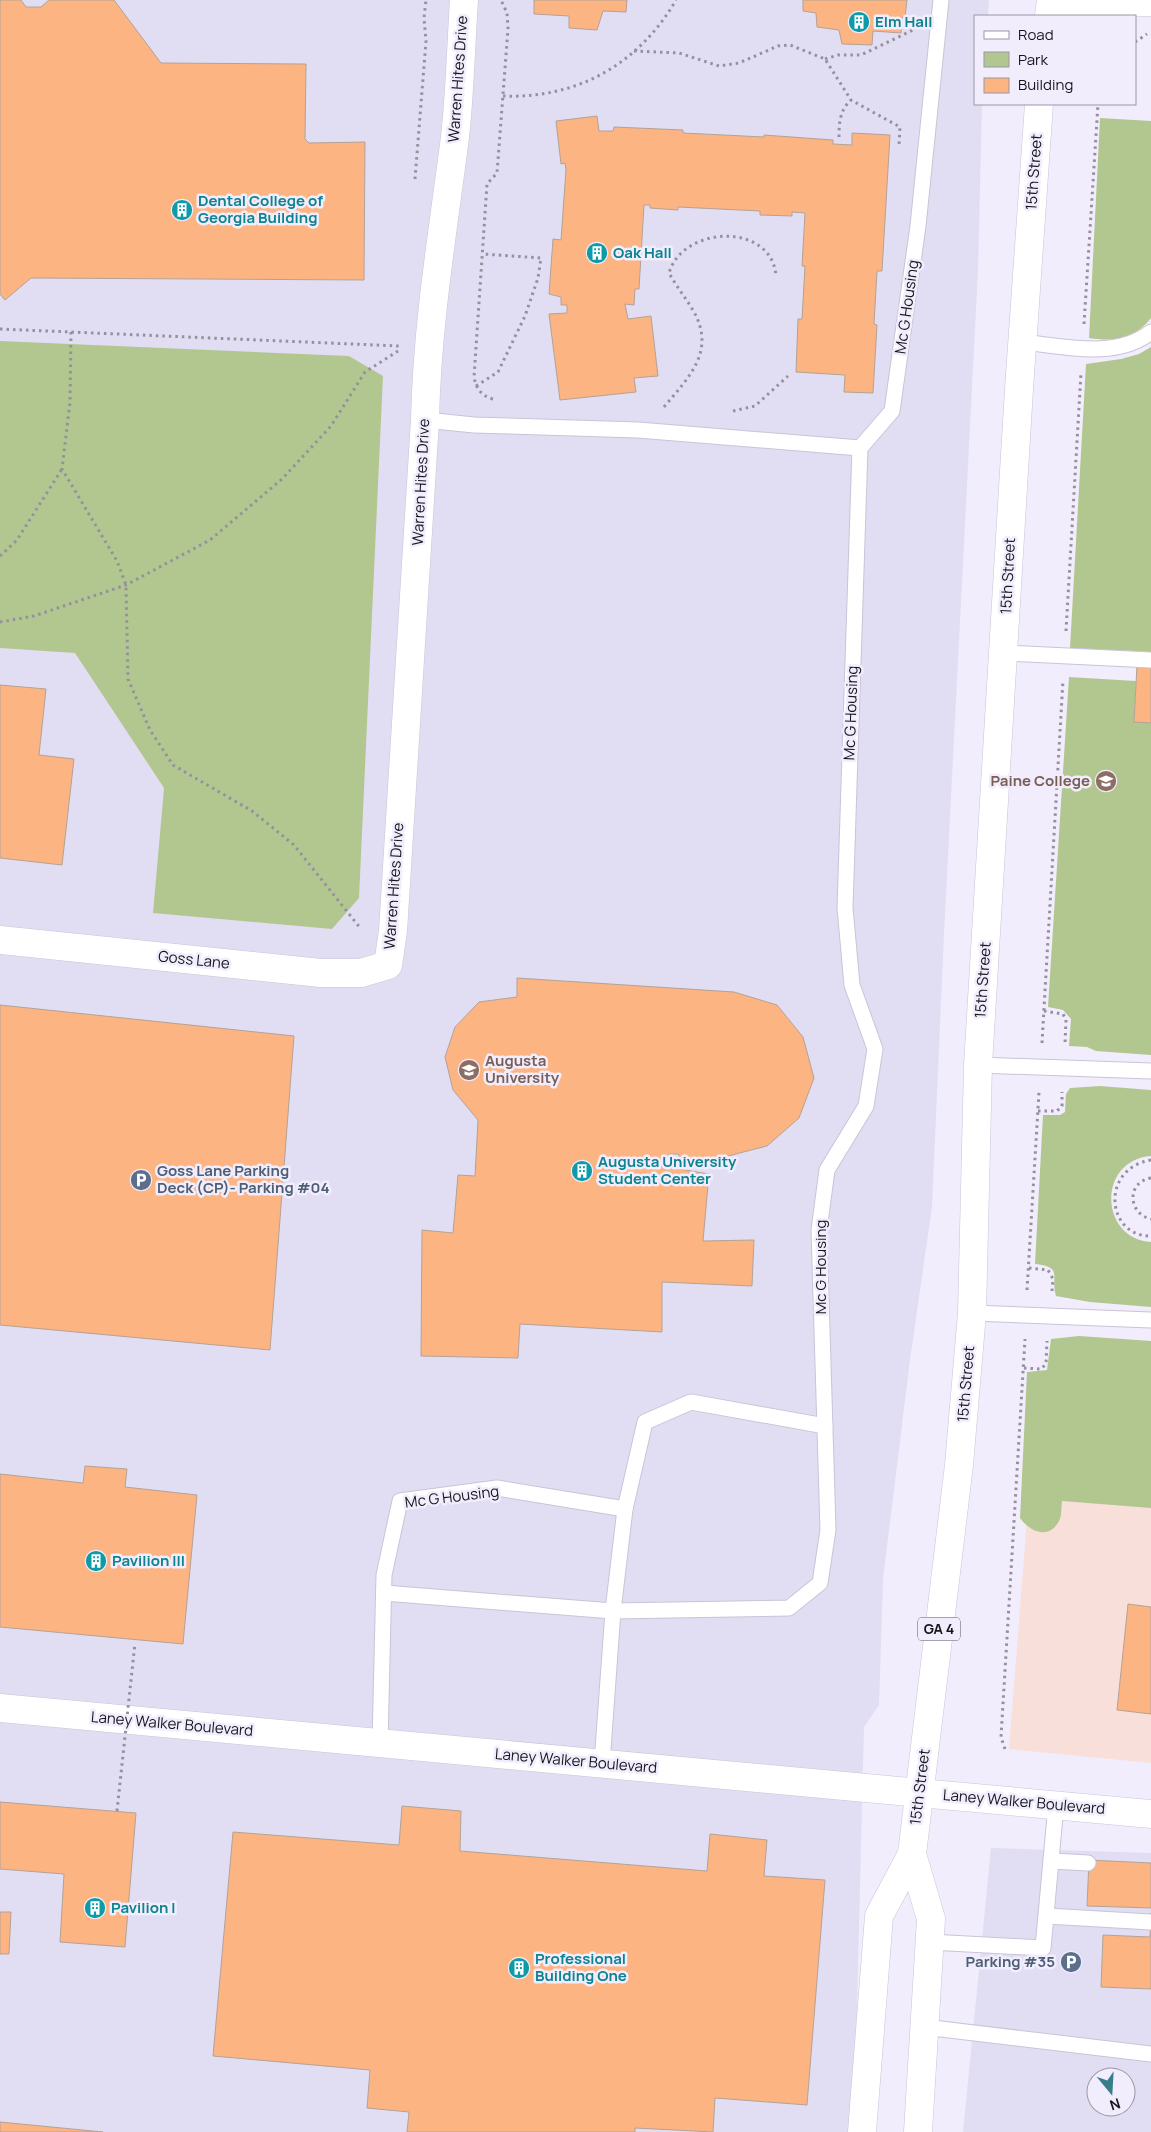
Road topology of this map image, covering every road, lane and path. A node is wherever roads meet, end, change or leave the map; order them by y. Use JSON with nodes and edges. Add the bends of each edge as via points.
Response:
{"nodes":[{"id":1,"x":426,"y":0,"type":"edge"},
{"id":2,"x":464,"y":0,"type":"edge"},
{"id":3,"x":501,"y":0,"type":"edge"},
{"id":4,"x":676,"y":0,"type":"edge"},
{"id":5,"x":942,"y":0,"type":"edge"},
{"id":6,"x":1151,"y":2,"type":"edge"},
{"id":7,"x":1050,"y":7,"type":"edge"},
{"id":8,"x":915,"y":21,"type":"dead end"},
{"id":9,"x":1151,"y":32,"type":"edge"},
{"id":10,"x":1136,"y":41,"type":"edge"},
{"id":11,"x":634,"y":51,"type":"junction"},
{"id":12,"x":825,"y":59,"type":"junction"},
{"id":13,"x":503,"y":96,"type":"junction"},
{"id":14,"x":851,"y":100,"type":"junction"},
{"id":15,"x":1039,"y":105,"type":"edge"},
{"id":16,"x":1098,"y":105,"type":"edge"},
{"id":17,"x":839,"y":136,"type":"dead end"},
{"id":18,"x":898,"y":146,"type":"dead end"},
{"id":19,"x":415,"y":188,"type":"dead end"},
{"id":20,"x":483,"y":254,"type":"junction"},
{"id":21,"x":776,"y":276,"type":"dead end"},
{"id":22,"x":0,"y":329,"type":"edge"},
{"id":23,"x":71,"y":332,"type":"junction"},
{"id":24,"x":1151,"y":332,"type":"edge"},
{"id":25,"x":1022,"y":342,"type":"junction"},
{"id":26,"x":1083,"y":348,"type":"junction"},
{"id":27,"x":788,"y":376,"type":"dead end"},
{"id":28,"x":476,"y":386,"type":"junction"},
{"id":29,"x":497,"y":400,"type":"dead end"},
{"id":30,"x":671,"y":410,"type":"dead end"},
{"id":31,"x":725,"y":412,"type":"dead end"},
{"id":32,"x":425,"y":420,"type":"junction"},
{"id":33,"x":860,"y":448,"type":"junction"},
{"id":34,"x":62,"y":469,"type":"junction"},
{"id":35,"x":0,"y":556,"type":"edge"},
{"id":36,"x":126,"y":585,"type":"junction"},
{"id":37,"x":0,"y":622,"type":"edge"},
{"id":38,"x":1003,"y":653,"type":"junction"},
{"id":39,"x":1065,"y":656,"type":"junction"},
{"id":40,"x":1151,"y":660,"type":"edge"},
{"id":41,"x":365,"y":933,"type":"dead end"},
{"id":42,"x":0,"y":940,"type":"edge"},
{"id":43,"x":388,"y":965,"type":"joint"},
{"id":44,"x":978,"y":1065,"type":"junction"},
{"id":45,"x":1040,"y":1068,"type":"junction"},
{"id":46,"x":1151,"y":1071,"type":"edge"},
{"id":47,"x":1151,"y":1160,"type":"edge"},
{"id":48,"x":1151,"y":1178,"type":"edge"},
{"id":49,"x":1151,"y":1219,"type":"edge"},
{"id":50,"x":1151,"y":1236,"type":"edge"},
{"id":51,"x":972,"y":1313,"type":"junction"},
{"id":52,"x":1026,"y":1314,"type":"junction"},
{"id":53,"x":1151,"y":1320,"type":"edge"},
{"id":54,"x":825,"y":1426,"type":"junction"},
{"id":55,"x":625,"y":1509,"type":"junction"},
{"id":56,"x":384,"y":1593,"type":"junction"},
{"id":57,"x":613,"y":1612,"type":"junction"},
{"id":58,"x":135,"y":1643,"type":"dead end"},
{"id":59,"x":0,"y":1708,"type":"edge"},
{"id":60,"x":380,"y":1743,"type":"junction"},
{"id":61,"x":1005,"y":1749,"type":"dead end"},
{"id":62,"x":602,"y":1763,"type":"junction"},
{"id":63,"x":920,"y":1794,"type":"junction"},
{"id":64,"x":1056,"y":1805,"type":"junction"},
{"id":65,"x":117,"y":1811,"type":"dead end"},
{"id":66,"x":1151,"y":1814,"type":"edge"},
{"id":67,"x":912,"y":1854,"type":"junction"},
{"id":68,"x":1052,"y":1861,"type":"junction"},
{"id":69,"x":1088,"y":1863,"type":"dead end"},
{"id":70,"x":1047,"y":1916,"type":"junction"},
{"id":71,"x":1151,"y":1922,"type":"edge"},
{"id":72,"x":930,"y":1942,"type":"junction"},
{"id":73,"x":924,"y":2027,"type":"junction"},
{"id":74,"x":1151,"y":2054,"type":"edge"},
{"id":75,"x":862,"y":2132,"type":"edge"},
{"id":76,"x":918,"y":2132,"type":"edge"}],
"edges":[{"from":1,"to":19,"type":"path"},
{"from":2,"to":32,"type":"street","name":"Warren Hites Drive","via":[[455,134],[434,286]]},
{"from":3,"to":13,"type":"path","via":[[508,29]]},
{"from":4,"to":11,"type":"path","via":[[663,23]]},
{"from":5,"to":33,"type":"lane","name":"Mc G Housing","via":[[918,226],[892,411]]},
{"from":6,"to":7,"type":"street"},
{"from":8,"to":12,"type":"path","via":[[914,29],[861,55],[838,55]]},
{"from":9,"to":10,"type":"path"},
{"from":11,"to":12,"type":"path","via":[[679,53],[719,66],[739,63],[778,46],[790,45]]},
{"from":11,"to":13,"type":"path","via":[[616,67],[584,82],[551,93]]},
{"from":12,"to":14,"type":"path"},
{"from":13,"to":20,"type":"path","via":[[497,173],[487,184]]},
{"from":14,"to":17,"type":"path","via":[[844,107],[839,121]]},
{"from":14,"to":18,"type":"path","via":[[900,127]]},
{"from":15,"to":25,"type":"street","name":"15th Street","number":"GA 4"},
{"from":16,"to":26,"type":"path"},
{"from":20,"to":28,"type":"path"},
{"from":20,"to":28,"type":"path","via":[[541,258],[525,316],[498,372]]},
{"from":21,"to":30,"type":"path","via":[[769,254],[752,242],[733,236],[714,236],[695,242],[681,252],[669,273],[695,313],[703,344],[700,359],[689,377],[662,409]]},
{"from":22,"to":23,"type":"path"},
{"from":23,"to":34,"type":"path","via":[[70,402]]},
{"from":23,"to":36,"type":"path","via":[[405,347],[364,372],[331,426],[282,479],[210,540]]},
{"from":24,"to":26,"type":"lane","via":[[1141,339],[1104,350]]},
{"from":25,"to":26,"type":"lane"},
{"from":25,"to":38,"type":"street","name":"15th Street","number":"GA 4"},
{"from":26,"to":39,"type":"path"},
{"from":27,"to":31,"type":"path","via":[[755,406]]},
{"from":28,"to":29,"type":"path","via":[[485,397]]},
{"from":32,"to":33,"type":"lane","via":[[474,425],[638,430]]},
{"from":32,"to":43,"type":"street","name":"Warren Hites Drive"},
{"from":33,"to":54,"type":"lane","name":"Mc G Housing","via":[[845,908],[852,985],[875,1049],[866,1106],[827,1170],[819,1230]]},
{"from":34,"to":35,"type":"path","via":[[17,540]]},
{"from":34,"to":36,"type":"path","via":[[117,561]]},
{"from":36,"to":37,"type":"path","via":[[34,616]]},
{"from":36,"to":41,"type":"path","via":[[128,679],[150,730],[173,765],[252,811],[294,845]]},
{"from":38,"to":39,"type":"lane"},
{"from":38,"to":44,"type":"street","name":"15th Street","number":"GA 4"},
{"from":39,"to":40,"type":"lane"},
{"from":39,"to":45,"type":"path"},
{"from":42,"to":43,"type":"street","name":"Goss Lane","via":[[321,973],[361,973]]},
{"from":44,"to":45,"type":"lane"},
{"from":44,"to":51,"type":"street","name":"15th Street","number":"GA 4"},
{"from":45,"to":46,"type":"lane"},
{"from":45,"to":52,"type":"path"},
{"from":47,"to":50,"type":"path","via":[[1130,1167],[1121,1176],[1114,1200],[1124,1224],[1134,1232]]},
{"from":48,"to":49,"type":"path","via":[[1141,1181],[1132,1198],[1137,1212]]},
{"from":51,"to":52,"type":"lane"},
{"from":51,"to":63,"type":"street","name":"15th Street","number":"GA 4","via":[[959,1465]]},
{"from":52,"to":53,"type":"lane"},
{"from":52,"to":61,"type":"path","via":[[1001,1737]]},
{"from":54,"to":55,"type":"lane","via":[[691,1402],[645,1422]]},
{"from":54,"to":57,"type":"lane","name":"Mc G Housing","via":[[828,1530],[820,1584],[789,1608]]},
{"from":55,"to":56,"type":"lane","name":"Mc G Housing","via":[[497,1488],[400,1500],[384,1575]]},
{"from":55,"to":57,"type":"lane"},
{"from":56,"to":57,"type":"lane","name":"Mc G Housing"},
{"from":56,"to":60,"type":"lane","name":"Mc G Housing"},
{"from":57,"to":62,"type":"lane"},
{"from":58,"to":65,"type":"path","bridge":true},
{"from":59,"to":60,"type":"street","name":"Laney Walker Boulevard"},
{"from":60,"to":62,"type":"street","name":"Laney Walker Boulevard"},
{"from":62,"to":63,"type":"street","name":"Laney Walker Boulevard"},
{"from":63,"to":64,"type":"street","name":"Laney Walker Boulevard"},
{"from":63,"to":67,"type":"street","name":"15th Street","number":"GA 4"},
{"from":64,"to":66,"type":"street","name":"Laney Walker Boulevard"},
{"from":64,"to":68,"type":"lane"},
{"from":67,"to":72,"type":"street","name":"15th Street","number":"GA 4","via":[[930,1919]]},
{"from":67,"to":75,"type":"street","name":"15th Street","number":"GA 4","via":[[879,1916]]},
{"from":68,"to":69,"type":"lane"},
{"from":68,"to":70,"type":"lane"},
{"from":70,"to":71,"type":"lane"},
{"from":70,"to":72,"type":"lane","via":[[1044,1948]]},
{"from":72,"to":73,"type":"street","name":"15th Street","number":"GA 4"},
{"from":73,"to":74,"type":"lane"},
{"from":73,"to":76,"type":"street","name":"15th Street","number":"GA 4"}]}
